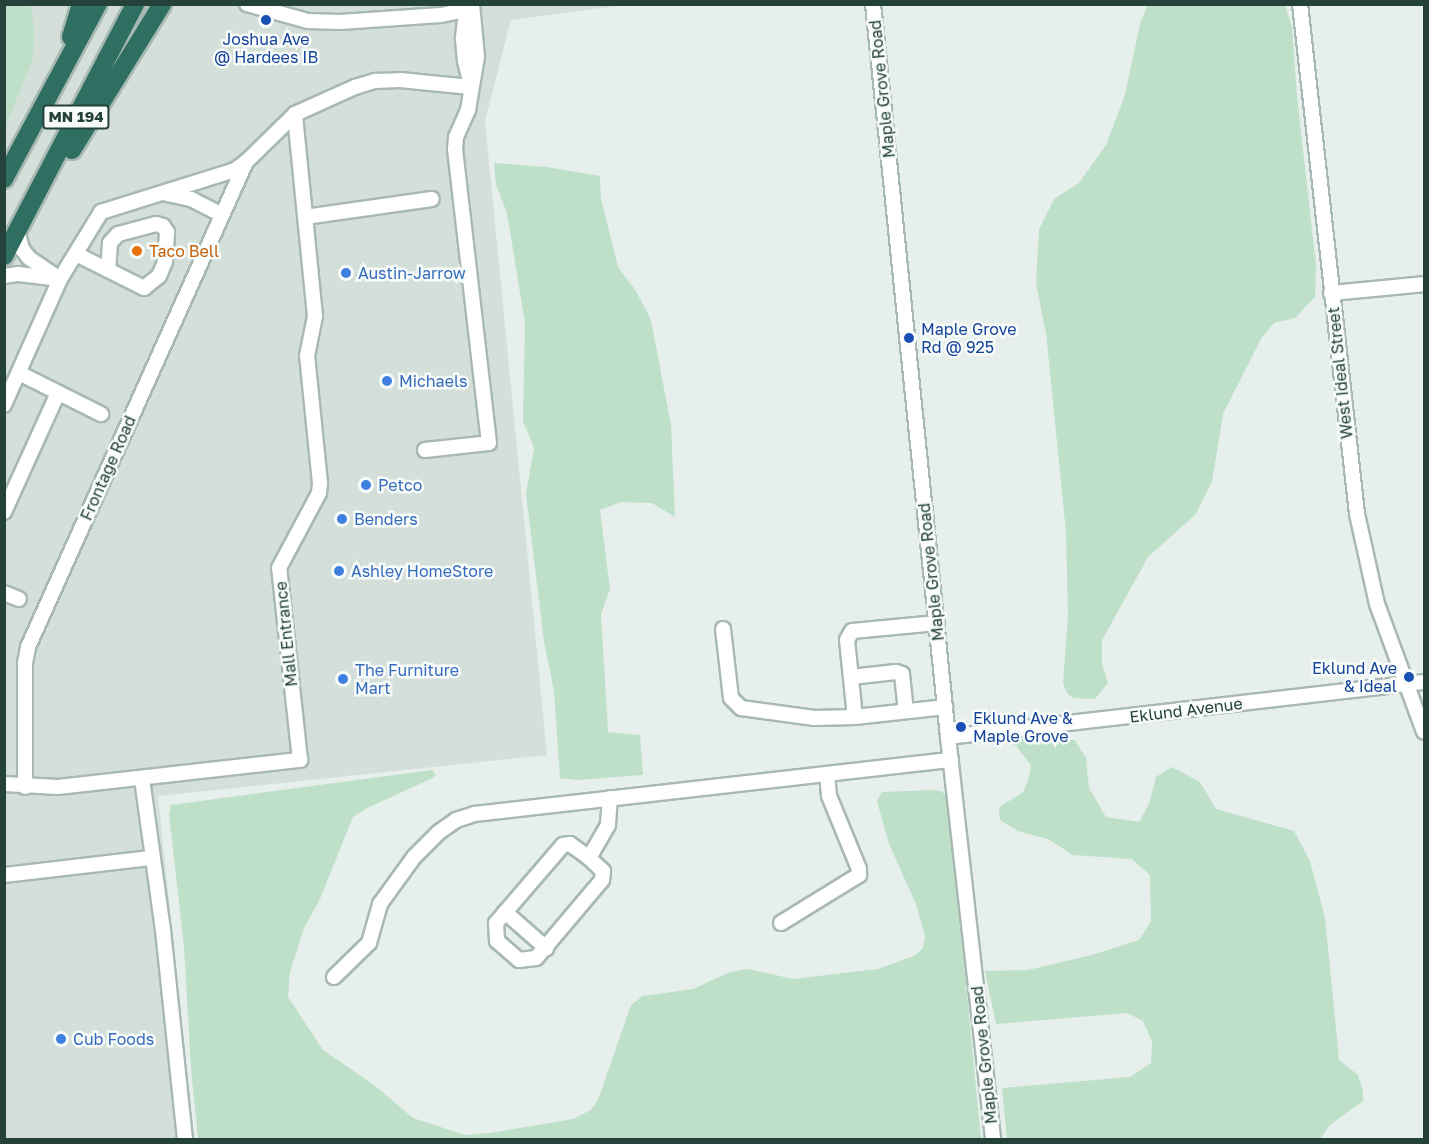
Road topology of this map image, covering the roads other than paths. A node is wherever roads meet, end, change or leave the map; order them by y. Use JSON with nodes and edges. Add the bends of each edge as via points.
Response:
{"nodes":[{"id":1,"x":81,"y":4,"type":"edge"},
{"id":2,"x":98,"y":4,"type":"edge"},
{"id":3,"x":135,"y":4,"type":"edge"},
{"id":4,"x":162,"y":4,"type":"edge"},
{"id":5,"x":247,"y":4,"type":"edge"},
{"id":6,"x":466,"y":4,"type":"edge"},
{"id":7,"x":472,"y":4,"type":"edge"},
{"id":8,"x":873,"y":4,"type":"edge"},
{"id":9,"x":1300,"y":4,"type":"edge"},
{"id":10,"x":274,"y":8,"type":"edge"},
{"id":11,"x":59,"y":76,"type":"junction"},
{"id":12,"x":471,"y":87,"type":"junction"},
{"id":13,"x":295,"y":114,"type":"junction"},
{"id":14,"x":246,"y":162,"type":"junction"},
{"id":15,"x":4,"y":179,"type":"edge"},
{"id":16,"x":39,"y":187,"type":"junction"},
{"id":17,"x":161,"y":194,"type":"junction"},
{"id":18,"x":432,"y":199,"type":"dead end"},
{"id":19,"x":221,"y":214,"type":"junction"},
{"id":20,"x":305,"y":217,"type":"junction"},
{"id":21,"x":17,"y":231,"type":"junction"},
{"id":22,"x":76,"y":254,"type":"junction"},
{"id":23,"x":4,"y":256,"type":"edge"},
{"id":24,"x":108,"y":270,"type":"junction"},
{"id":25,"x":4,"y":276,"type":"edge"},
{"id":26,"x":60,"y":279,"type":"junction"},
{"id":27,"x":1425,"y":284,"type":"edge"},
{"id":28,"x":1331,"y":293,"type":"junction"},
{"id":29,"x":19,"y":373,"type":"junction"},
{"id":30,"x":58,"y":393,"type":"junction"},
{"id":31,"x":4,"y":405,"type":"edge"},
{"id":32,"x":101,"y":414,"type":"dead end"},
{"id":33,"x":425,"y":450,"type":"dead end"},
{"id":34,"x":4,"y":512,"type":"edge"},
{"id":35,"x":4,"y":593,"type":"edge"},
{"id":36,"x":19,"y":599,"type":"dead end"},
{"id":37,"x":937,"y":623,"type":"junction"},
{"id":38,"x":723,"y":628,"type":"dead end"},
{"id":39,"x":851,"y":677,"type":"junction"},
{"id":40,"x":1425,"y":682,"type":"edge"},
{"id":41,"x":1405,"y":684,"type":"junction"},
{"id":42,"x":945,"y":707,"type":"junction"},
{"id":43,"x":906,"y":711,"type":"junction"},
{"id":44,"x":855,"y":717,"type":"junction"},
{"id":45,"x":1425,"y":732,"type":"edge"},
{"id":46,"x":948,"y":737,"type":"junction"},
{"id":47,"x":951,"y":760,"type":"junction"},
{"id":48,"x":827,"y":774,"type":"junction"},
{"id":49,"x":142,"y":779,"type":"junction"},
{"id":50,"x":4,"y":784,"type":"edge"},
{"id":51,"x":25,"y":787,"type":"junction"},
{"id":52,"x":610,"y":798,"type":"junction"},
{"id":53,"x":152,"y":858,"type":"junction"},
{"id":54,"x":588,"y":858,"type":"junction"},
{"id":55,"x":4,"y":875,"type":"edge"},
{"id":56,"x":504,"y":912,"type":"junction"},
{"id":57,"x":781,"y":923,"type":"dead end"},
{"id":58,"x":546,"y":948,"type":"junction"},
{"id":59,"x":334,"y":977,"type":"dead end"},
{"id":60,"x":185,"y":1140,"type":"edge"},
{"id":61,"x":993,"y":1140,"type":"edge"}],
"edges":[{"from":1,"to":11,"type":"highway"},
{"from":2,"to":11,"type":"highway","number":"MN 194"},
{"from":3,"to":16,"type":"highway","number":"MN 194"},
{"from":4,"to":16,"type":"highway","via":[[70,152]]},
{"from":5,"to":10,"type":"street"},
{"from":6,"to":10,"type":"street","via":[[441,15],[340,22],[308,21]]},
{"from":6,"to":12,"type":"street","via":[[463,39]]},
{"from":7,"to":12,"type":"street","via":[[477,57]]},
{"from":8,"to":37,"type":"street","name":"Maple Grove Road"},
{"from":9,"to":28,"type":"street","name":"West Ideal Street"},
{"from":11,"to":15,"type":"highway","number":"MN 194"},
{"from":12,"to":13,"type":"street","name":"Frontage Road","via":[[375,81]]},
{"from":12,"to":33,"type":"street","via":[[455,149],[489,443]]},
{"from":13,"to":14,"type":"street","name":"Frontage Road"},
{"from":13,"to":20,"type":"street","name":"Mall Entrance"},
{"from":14,"to":17,"type":"street","name":"Frontage Road","via":[[229,173]]},
{"from":14,"to":19,"type":"street","name":"Frontage Road"},
{"from":16,"to":21,"type":"highway","number":"MN 194"},
{"from":17,"to":19,"type":"street","via":[[191,199]]},
{"from":17,"to":22,"type":"street","name":"Frontage Road","via":[[101,212]]},
{"from":18,"to":20,"type":"street"},
{"from":19,"to":51,"type":"street","name":"Frontage Road","via":[[28,647]]},
{"from":20,"to":49,"type":"street","name":"Mall Entrance","via":[[315,316],[307,356],[320,483],[315,501],[279,568],[300,760]]},
{"from":21,"to":23,"type":"highway","number":"MN 194"},
{"from":21,"to":26,"type":"street","via":[[29,258]]},
{"from":22,"to":24,"type":"street"},
{"from":22,"to":26,"type":"street","name":"Frontage Road"},
{"from":24,"to":24,"type":"street","via":[[110,243],[118,234],[156,224],[163,226],[167,232],[165,262],[159,276],[144,288]]},
{"from":25,"to":26,"type":"street"},
{"from":26,"to":29,"type":"street","name":"Frontage Road"},
{"from":27,"to":28,"type":"street"},
{"from":28,"to":41,"type":"street","name":"West Ideal Street","via":[[1363,547],[1377,604]]},
{"from":29,"to":30,"type":"street"},
{"from":29,"to":31,"type":"street","name":"Frontage Road"},
{"from":30,"to":32,"type":"street"},
{"from":30,"to":34,"type":"street"},
{"from":35,"to":36,"type":"street"},
{"from":37,"to":39,"type":"street","via":[[852,632],[847,640]]},
{"from":37,"to":42,"type":"street","name":"Maple Grove Road"},
{"from":38,"to":44,"type":"street","via":[[729,691],[741,708],[814,718]]},
{"from":39,"to":43,"type":"street","via":[[902,674]]},
{"from":39,"to":44,"type":"street"},
{"from":40,"to":41,"type":"street","name":"Eklund Avenue"},
{"from":41,"to":45,"type":"street","name":"West Ideal Street"},
{"from":41,"to":46,"type":"street","name":"Eklund Avenue"},
{"from":42,"to":43,"type":"street"},
{"from":42,"to":46,"type":"street","name":"Maple Grove Road"},
{"from":43,"to":44,"type":"street"},
{"from":46,"to":47,"type":"street","name":"Maple Grove Road"},
{"from":47,"to":48,"type":"street"},
{"from":47,"to":61,"type":"street","name":"Maple Grove Road"},
{"from":48,"to":52,"type":"street"},
{"from":48,"to":57,"type":"street","via":[[829,796],[859,875]]},
{"from":49,"to":51,"type":"street","name":"Mall Entrance"},
{"from":49,"to":53,"type":"street"},
{"from":50,"to":51,"type":"street","name":"Mall Entrance"},
{"from":52,"to":54,"type":"street","via":[[608,825]]},
{"from":52,"to":59,"type":"street","via":[[475,814],[456,820],[414,857],[380,904],[369,943]]},
{"from":53,"to":55,"type":"street"},
{"from":53,"to":60,"type":"street"},
{"from":54,"to":56,"type":"street","via":[[570,844],[563,845]]},
{"from":54,"to":58,"type":"street","via":[[603,871],[602,880]]},
{"from":56,"to":58,"type":"street"},
{"from":56,"to":58,"type":"street","via":[[496,922],[495,935],[501,945],[519,960],[532,960]]}]}
